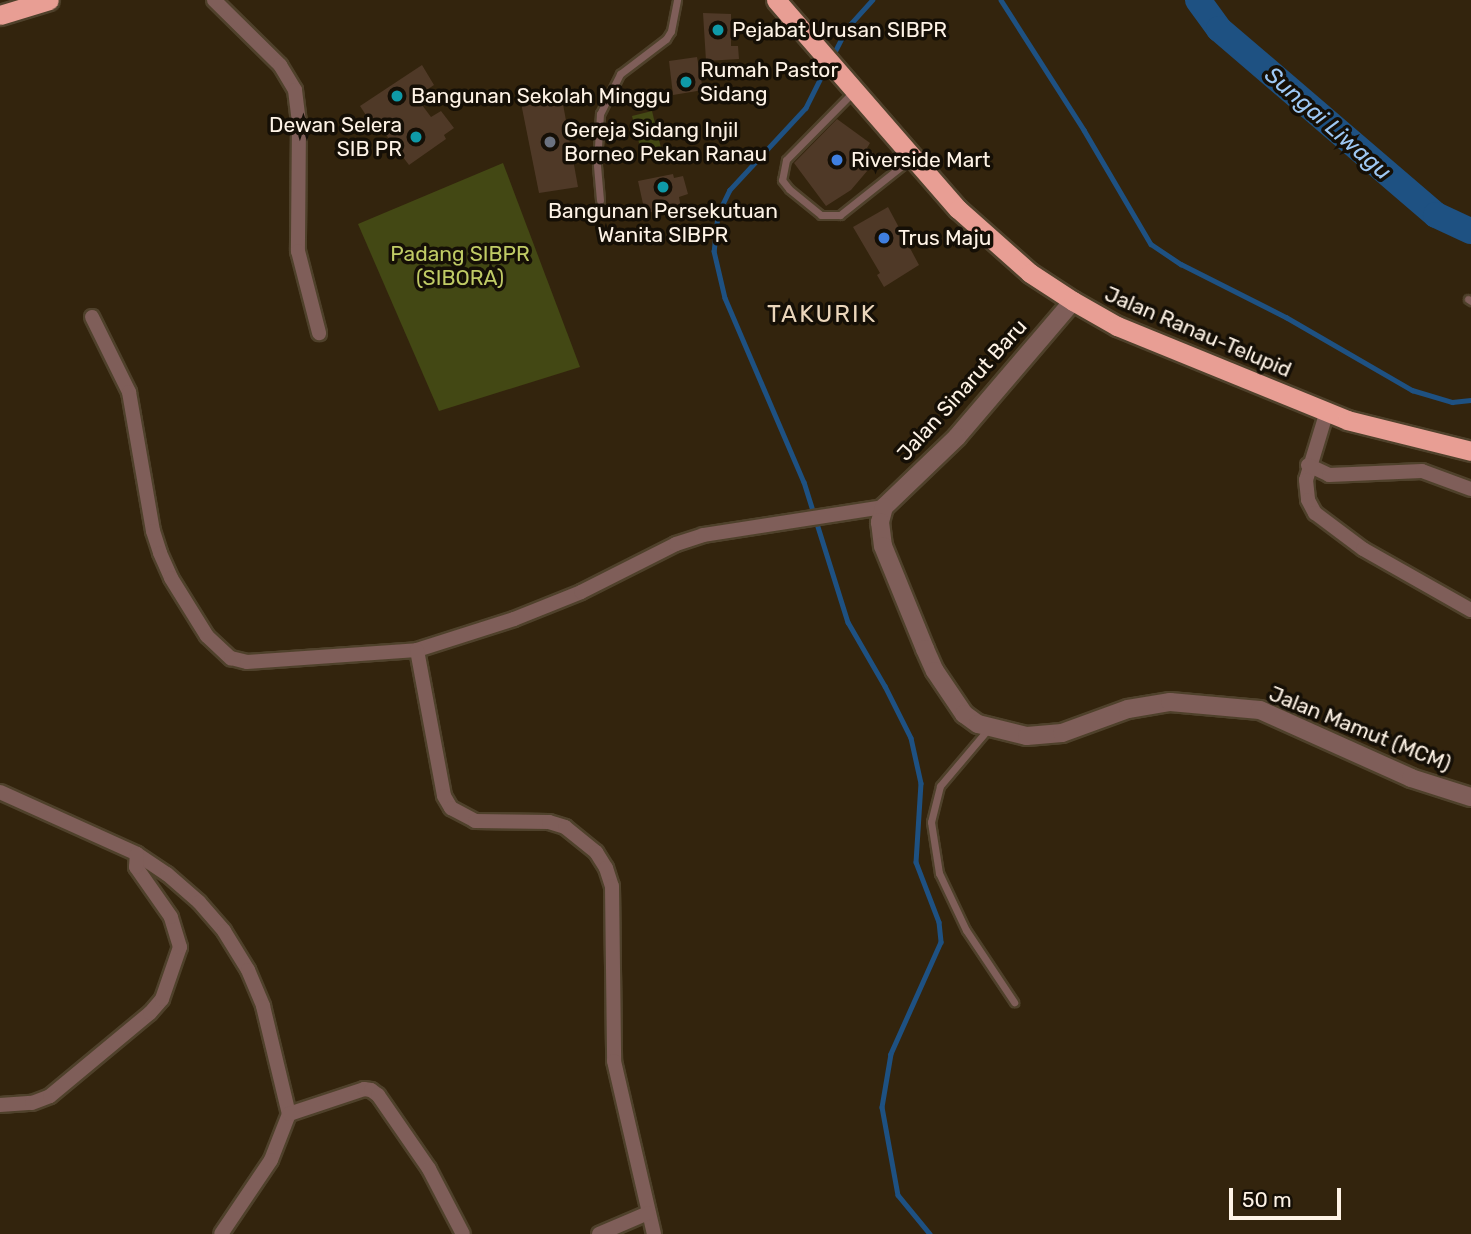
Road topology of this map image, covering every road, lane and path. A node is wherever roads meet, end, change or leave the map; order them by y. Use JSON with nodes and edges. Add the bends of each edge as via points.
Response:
{"nodes":[{"id":1,"x":49,"y":0,"type":"edge"},
{"id":2,"x":214,"y":0,"type":"edge"},
{"id":3,"x":677,"y":0,"type":"edge"},
{"id":4,"x":776,"y":0,"type":"edge"},
{"id":5,"x":0,"y":15,"type":"edge"},
{"id":6,"x":849,"y":87,"type":"junction"},
{"id":7,"x":912,"y":158,"type":"junction"},
{"id":8,"x":600,"y":200,"type":"dead end"},
{"id":9,"x":1073,"y":301,"type":"junction"},
{"id":10,"x":92,"y":317,"type":"dead end"},
{"id":11,"x":319,"y":333,"type":"dead end"},
{"id":12,"x":1327,"y":411,"type":"junction"},
{"id":13,"x":1471,"y":451,"type":"edge"},
{"id":14,"x":1308,"y":465,"type":"junction"},
{"id":15,"x":1471,"y":488,"type":"edge"},
{"id":16,"x":884,"y":508,"type":"junction"},
{"id":17,"x":1471,"y":610,"type":"edge"},
{"id":18,"x":417,"y":650,"type":"junction"},
{"id":19,"x":989,"y":728,"type":"junction"},
{"id":20,"x":0,"y":792,"type":"edge"},
{"id":21,"x":1471,"y":797,"type":"edge"},
{"id":22,"x":137,"y":854,"type":"junction"},
{"id":23,"x":1014,"y":1002,"type":"dead end"},
{"id":24,"x":0,"y":1105,"type":"edge"},
{"id":25,"x":289,"y":1114,"type":"junction"},
{"id":26,"x":648,"y":1213,"type":"junction"},
{"id":27,"x":221,"y":1234,"type":"edge"},
{"id":28,"x":463,"y":1234,"type":"edge"},
{"id":29,"x":599,"y":1234,"type":"edge"},
{"id":30,"x":654,"y":1234,"type":"edge"}],
"edges":[{"from":1,"to":5,"type":"highway"},
{"from":2,"to":11,"type":"street","via":[[280,65],[295,90],[298,251]]},
{"from":3,"to":8,"type":"lane","via":[[666,39],[621,74],[600,114]]},
{"from":4,"to":6,"type":"highway","name":"Jalan Ranau-Telupid"},
{"from":6,"to":7,"type":"highway","name":"Jalan Ranau-Telupid"},
{"from":6,"to":7,"type":"lane","via":[[786,160],[782,180],[789,189],[821,215],[839,215]]},
{"from":7,"to":9,"type":"highway","name":"Jalan Ranau-Telupid","via":[[994,243]]},
{"from":9,"to":12,"type":"highway","name":"Jalan Ranau-Telupid","via":[[1117,326]]},
{"from":9,"to":16,"type":"street","name":"Jalan Sinarut Baru","via":[[957,437]]},
{"from":10,"to":18,"type":"street","via":[[130,392],[160,553],[171,579],[217,648],[247,662]]},
{"from":12,"to":13,"type":"highway","name":"Jalan Ranau-Telupid"},
{"from":12,"to":14,"type":"street"},
{"from":14,"to":15,"type":"street","via":[[1329,475],[1422,471]]},
{"from":14,"to":17,"type":"street","via":[[1308,500],[1315,513],[1363,549]]},
{"from":16,"to":18,"type":"street","via":[[713,533],[676,544],[535,611]]},
{"from":16,"to":19,"type":"street","name":"Jalan Mamut (MCM)","via":[[880,522],[883,545],[935,671],[964,714]]},
{"from":18,"to":26,"type":"street","via":[[444,796],[451,808],[475,821],[549,822],[565,827],[596,852],[606,868],[612,886],[614,1061]]},
{"from":19,"to":21,"type":"street","name":"Jalan Mamut (MCM)","via":[[1027,736],[1062,733],[1128,709],[1170,702],[1260,710],[1411,778]]},
{"from":19,"to":23,"type":"lane","via":[[940,786],[931,822],[939,873],[967,930]]},
{"from":20,"to":22,"type":"street"},
{"from":22,"to":24,"type":"street","via":[[136,867],[172,917],[180,947],[162,999],[50,1096],[32,1103]]},
{"from":22,"to":25,"type":"street","via":[[199,902],[225,931],[248,970],[263,1006]]},
{"from":25,"to":27,"type":"street","via":[[271,1160]]},
{"from":25,"to":28,"type":"street","via":[[371,1090],[429,1169]]},
{"from":26,"to":29,"type":"street"},
{"from":26,"to":30,"type":"street"}]}
